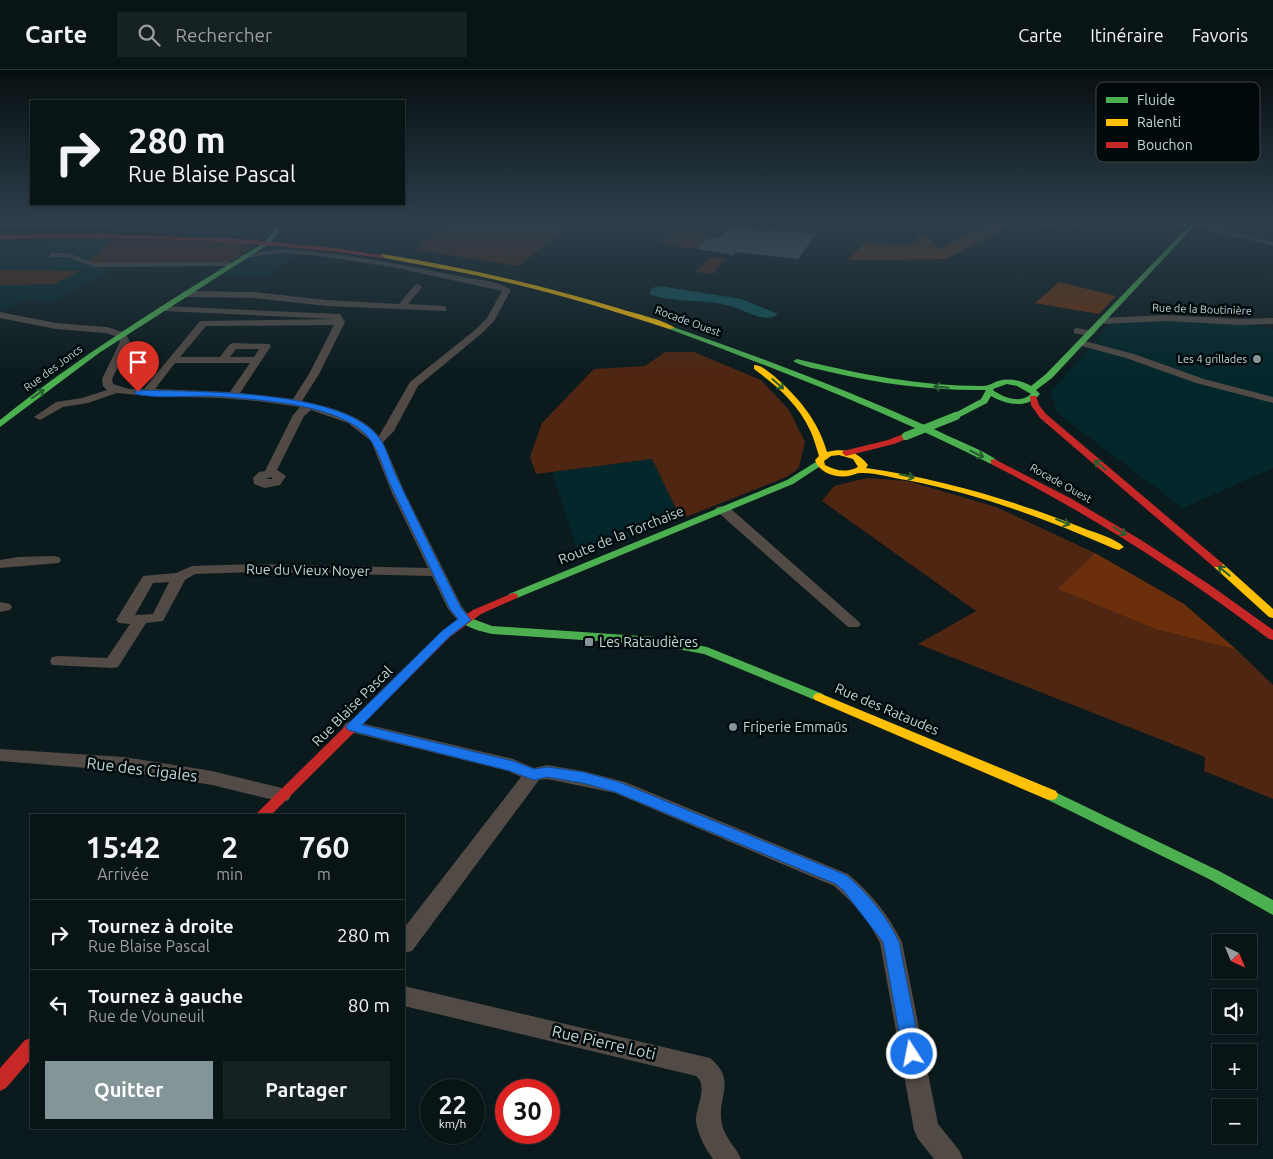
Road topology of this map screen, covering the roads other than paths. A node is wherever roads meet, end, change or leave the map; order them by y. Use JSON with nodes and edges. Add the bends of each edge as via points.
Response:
{"nodes":[{"id":1,"x":221,"y":272,"type":"edge"},
{"id":2,"x":425,"y":272,"type":"edge"},
{"id":3,"x":475,"y":272,"type":"edge"},
{"id":4,"x":496,"y":272,"type":"edge"},
{"id":5,"x":1150,"y":272,"type":"edge"},
{"id":6,"x":418,"y":287,"type":"dead end"},
{"id":7,"x":296,"y":289,"type":"dead end"},
{"id":8,"x":186,"y":294,"type":"junction"},
{"id":9,"x":285,"y":298,"type":"junction"},
{"id":10,"x":401,"y":307,"type":"junction"},
{"id":11,"x":164,"y":308,"type":"junction"},
{"id":12,"x":443,"y":309,"type":"dead end"},
{"id":13,"x":215,"y":311,"type":"junction"},
{"id":14,"x":237,"y":311,"type":"junction"},
{"id":15,"x":0,"y":315,"type":"edge"},
{"id":16,"x":640,"y":317,"type":"junction"},
{"id":17,"x":1101,"y":321,"type":"junction"},
{"id":18,"x":1273,"y":321,"type":"edge"},
{"id":19,"x":340,"y":322,"type":"junction"},
{"id":20,"x":203,"y":323,"type":"junction"},
{"id":21,"x":228,"y":323,"type":"junction"},
{"id":22,"x":701,"y":331,"type":"junction"},
{"id":23,"x":1077,"y":331,"type":"dead end"},
{"id":24,"x":1090,"y":333,"type":"junction"},
{"id":25,"x":122,"y":334,"type":"junction"},
{"id":26,"x":1081,"y":343,"type":"junction"},
{"id":27,"x":1064,"y":359,"type":"junction"},
{"id":28,"x":172,"y":360,"type":"junction"},
{"id":29,"x":223,"y":360,"type":"junction"},
{"id":30,"x":257,"y":360,"type":"junction"},
{"id":31,"x":1015,"y":382,"type":"junction"},
{"id":32,"x":116,"y":390,"type":"junction"},
{"id":33,"x":990,"y":390,"type":"junction"},
{"id":34,"x":146,"y":393,"type":"junction"},
{"id":35,"x":1032,"y":394,"type":"junction"},
{"id":36,"x":232,"y":395,"type":"junction"},
{"id":37,"x":1273,"y":400,"type":"edge"},
{"id":38,"x":1010,"y":401,"type":"junction"},
{"id":39,"x":295,"y":404,"type":"junction"},
{"id":40,"x":308,"y":406,"type":"junction"},
{"id":41,"x":956,"y":416,"type":"junction"},
{"id":42,"x":40,"y":417,"type":"dead end"},
{"id":43,"x":0,"y":424,"type":"edge"},
{"id":44,"x":378,"y":441,"type":"junction"},
{"id":45,"x":891,"y":442,"type":"junction"},
{"id":46,"x":846,"y":453,"type":"junction"},
{"id":47,"x":821,"y":459,"type":"junction"},
{"id":48,"x":860,"y":466,"type":"junction"},
{"id":49,"x":270,"y":473,"type":"dead end"},
{"id":50,"x":836,"y":473,"type":"junction"},
{"id":51,"x":790,"y":482,"type":"junction"},
{"id":52,"x":1102,"y":507,"type":"dead end"},
{"id":53,"x":721,"y":510,"type":"junction"},
{"id":54,"x":54,"y":560,"type":"dead end"},
{"id":55,"x":0,"y":564,"type":"edge"},
{"id":56,"x":438,"y":572,"type":"junction"},
{"id":57,"x":1213,"y":576,"type":"dead end"},
{"id":58,"x":179,"y":577,"type":"junction"},
{"id":59,"x":1273,"y":617,"type":"edge"},
{"id":60,"x":140,"y":619,"type":"junction"},
{"id":61,"x":465,"y":620,"type":"junction"},
{"id":62,"x":853,"y":624,"type":"dead end"},
{"id":63,"x":1273,"y":638,"type":"edge"},
{"id":64,"x":58,"y":661,"type":"dead end"},
{"id":65,"x":352,"y":727,"type":"junction"},
{"id":66,"x":0,"y":755,"type":"edge"},
{"id":67,"x":534,"y":775,"type":"junction"},
{"id":68,"x":282,"y":795,"type":"junction"},
{"id":69,"x":263,"y":814,"type":"edge"},
{"id":70,"x":1273,"y":908,"type":"edge"},
{"id":71,"x":405,"y":943,"type":"edge"},
{"id":72,"x":405,"y":996,"type":"edge"},
{"id":73,"x":30,"y":1047,"type":"edge"},
{"id":74,"x":0,"y":1082,"type":"edge"},
{"id":75,"x":728,"y":1159,"type":"edge"},
{"id":76,"x":950,"y":1159,"type":"edge"}],
"edges":[{"from":1,"to":8,"type":"main road","name":"Rue des Joncs"},
{"from":2,"to":44,"type":"street","via":[[506,290],[491,318],[478,332],[414,384],[388,431]]},
{"from":3,"to":16,"type":"main road","name":"Rocade Ouest"},
{"from":4,"to":22,"type":"main road","name":"Rocade Ouest","via":[[570,290]]},
{"from":5,"to":17,"type":"main road"},
{"from":6,"to":10,"type":"street"},
{"from":7,"to":9,"type":"street"},
{"from":8,"to":9,"type":"street"},
{"from":8,"to":11,"type":"main road","name":"Rue des Joncs"},
{"from":9,"to":10,"type":"street"},
{"from":10,"to":12,"type":"street"},
{"from":11,"to":13,"type":"street"},
{"from":11,"to":25,"type":"main road","name":"Rue des Joncs"},
{"from":13,"to":14,"type":"street"},
{"from":13,"to":20,"type":"street"},
{"from":14,"to":19,"type":"street","via":[[337,316]]},
{"from":14,"to":21,"type":"street"},
{"from":15,"to":25,"type":"street"},
{"from":16,"to":47,"type":"main road","one_way":true,"via":[[746,361],[765,373],[804,412],[820,437]]},
{"from":16,"to":63,"type":"main road","name":"Rocade Ouest","one_way":true,"via":[[835,391],[1016,473],[1155,552]]},
{"from":17,"to":18,"type":"street","name":"Rue de la Boutinière","via":[[1166,318]]},
{"from":17,"to":24,"type":"main road"},
{"from":19,"to":21,"type":"street"},
{"from":19,"to":39,"type":"street"},
{"from":20,"to":21,"type":"street"},
{"from":20,"to":28,"type":"street"},
{"from":33,"to":22,"type":"main road","one_way":true,"via":[[903,383],[846,373]]},
{"from":22,"to":52,"type":"main road","name":"Rocade Ouest","via":[[920,417]]},
{"from":23,"to":24,"type":"street"},
{"from":24,"to":26,"type":"main road"},
{"from":25,"to":32,"type":"street","via":[[125,342],[108,379],[108,386]]},
{"from":43,"to":25,"type":"main road","name":"Rue des Joncs","one_way":true},
{"from":26,"to":27,"type":"main road"},
{"from":26,"to":37,"type":"street","via":[[1130,356],[1200,381]]},
{"from":27,"to":31,"type":"main road","via":[[1037,376]]},
{"from":27,"to":35,"type":"main road"},
{"from":28,"to":29,"type":"street"},
{"from":28,"to":34,"type":"street"},
{"from":29,"to":30,"type":"street"},
{"from":29,"to":30,"type":"street","via":[[233,346],[266,346]]},
{"from":30,"to":36,"type":"street"},
{"from":31,"to":33,"type":"main road","via":[[995,383]]},
{"from":31,"to":35,"type":"main road"},
{"from":32,"to":34,"type":"street"},
{"from":32,"to":42,"type":"street","via":[[84,401],[60,404]]},
{"from":33,"to":38,"type":"main road"},
{"from":33,"to":41,"type":"main road","via":[[984,401]]},
{"from":34,"to":36,"type":"street"},
{"from":35,"to":38,"type":"main road","via":[[1024,401]]},
{"from":59,"to":35,"type":"main road","one_way":true,"via":[[1244,587],[1043,416]]},
{"from":36,"to":39,"type":"street"},
{"from":38,"to":41,"type":"main road"},
{"from":39,"to":40,"type":"street"},
{"from":40,"to":44,"type":"street","via":[[349,419]]},
{"from":40,"to":49,"type":"street","via":[[299,415]]},
{"from":41,"to":45,"type":"main road","bridge":true},
{"from":44,"to":56,"type":"street"},
{"from":45,"to":46,"type":"main road"},
{"from":45,"to":48,"type":"main road"},
{"from":46,"to":47,"type":"main road","via":[[833,453]]},
{"from":46,"to":48,"type":"main road","via":[[855,456]]},
{"from":47,"to":50,"type":"main road","via":[[825,469]]},
{"from":47,"to":51,"type":"main road","name":"Route de la Torchaise"},
{"from":48,"to":50,"type":"main road","name":"Route de la Torchaise","via":[[849,473]]},
{"from":48,"to":63,"type":"main road","one_way":true,"via":[[1012,504],[1068,524],[1178,577]]},
{"from":50,"to":51,"type":"main road","name":"Route de la Torchaise"},
{"from":51,"to":53,"type":"main road","name":"Route de la Torchaise"},
{"from":53,"to":61,"type":"main road","name":"Route de la Torchaise","via":[[520,593]]},
{"from":53,"to":62,"type":"street"},
{"from":54,"to":55,"type":"street"},
{"from":56,"to":58,"type":"street","name":"Rue du Vieux Noyer","via":[[256,568],[192,570]]},
{"from":56,"to":61,"type":"street"},
{"from":57,"to":59,"type":"main road"},
{"from":58,"to":60,"type":"street","via":[[158,618]]},
{"from":58,"to":60,"type":"street","name":"Rue du Vieux Noyer","via":[[148,579],[124,620]]},
{"from":60,"to":64,"type":"street","via":[[112,663]]},
{"from":61,"to":65,"type":"main road","name":"Rue Blaise Pascal","via":[[446,634]]},
{"from":61,"to":70,"type":"main road","name":"Rue des Rataudes","via":[[492,630],[656,641],[707,651],[1072,804]]},
{"from":65,"to":67,"type":"street","via":[[513,766]]},
{"from":65,"to":68,"type":"main road","name":"Rue Blaise Pascal"},
{"from":66,"to":68,"type":"street","name":"Rue des Cigales","via":[[124,764],[212,778]]},
{"from":67,"to":71,"type":"street"},
{"from":67,"to":76,"type":"street","via":[[547,772],[619,787],[828,874],[850,887],[886,931],[891,942],[927,1130]]},
{"from":68,"to":69,"type":"main road","name":"Rue Blaise Pascal"},
{"from":72,"to":75,"type":"street","name":"Rue Pierre Loti","via":[[702,1066],[714,1078],[709,1124]]},
{"from":73,"to":74,"type":"main road"}]}
